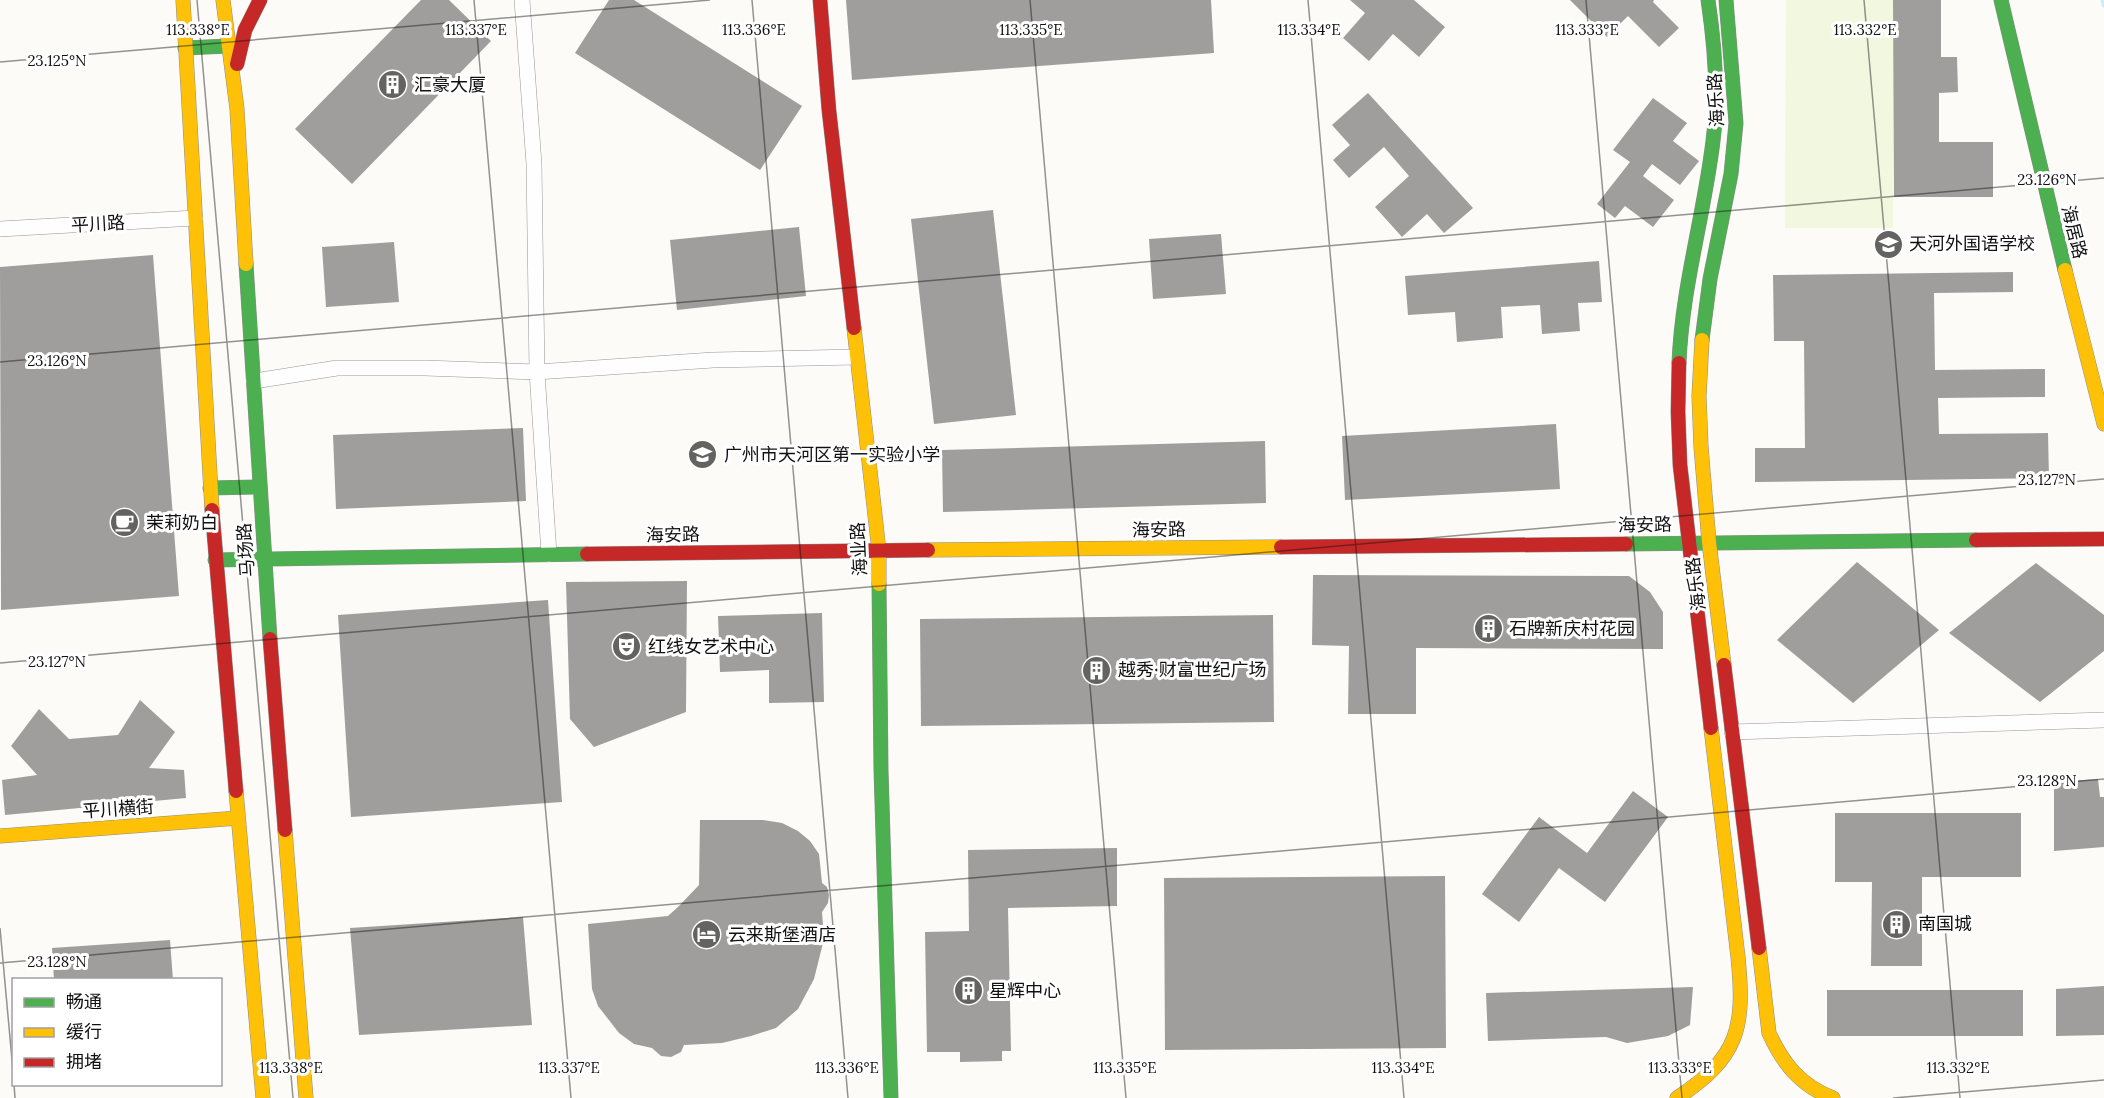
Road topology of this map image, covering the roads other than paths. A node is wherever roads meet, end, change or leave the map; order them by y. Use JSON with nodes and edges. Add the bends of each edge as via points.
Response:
{"nodes":[{"id":1,"x":183,"y":0,"type":"edge"},
{"id":2,"x":223,"y":0,"type":"edge"},
{"id":3,"x":260,"y":0,"type":"edge"},
{"id":4,"x":522,"y":0,"type":"edge"},
{"id":5,"x":820,"y":0,"type":"edge"},
{"id":6,"x":1708,"y":0,"type":"edge"},
{"id":7,"x":1726,"y":0,"type":"edge"},
{"id":8,"x":2004,"y":4,"type":"edge"},
{"id":9,"x":228,"y":46,"type":"junction"},
{"id":10,"x":185,"y":48,"type":"junction"},
{"id":11,"x":234,"y":85,"type":"junction"},
{"id":12,"x":195,"y":218,"type":"junction"},
{"id":13,"x":0,"y":230,"type":"edge"},
{"id":14,"x":856,"y":357,"type":"junction"},
{"id":15,"x":537,"y":372,"type":"junction"},
{"id":16,"x":254,"y":381,"type":"junction"},
{"id":17,"x":2104,"y":424,"type":"edge"},
{"id":18,"x":260,"y":487,"type":"junction"},
{"id":19,"x":210,"y":488,"type":"junction"},
{"id":20,"x":2104,"y":539,"type":"edge"},
{"id":21,"x":1709,"y":542,"type":"junction"},
{"id":22,"x":1689,"y":543,"type":"junction"},
{"id":23,"x":879,"y":550,"type":"junction"},
{"id":24,"x":549,"y":554,"type":"junction"},
{"id":25,"x":264,"y":559,"type":"junction"},
{"id":26,"x":215,"y":560,"type":"junction"},
{"id":27,"x":2104,"y":720,"type":"edge"},
{"id":28,"x":1732,"y":732,"type":"junction"},
{"id":29,"x":238,"y":818,"type":"junction"},
{"id":30,"x":0,"y":836,"type":"edge"},
{"id":31,"x":263,"y":1098,"type":"edge"},
{"id":32,"x":306,"y":1098,"type":"edge"},
{"id":33,"x":891,"y":1098,"type":"edge"},
{"id":34,"x":1677,"y":1098,"type":"edge"},
{"id":35,"x":1833,"y":1098,"type":"edge"}],
"edges":[{"from":1,"to":10,"type":"street","name":"马场路"},
{"from":2,"to":9,"type":"street","name":"马场路"},
{"from":3,"to":11,"type":"street","via":[[242,36]]},
{"from":4,"to":15,"type":"street","via":[[534,164]]},
{"from":5,"to":14,"type":"street","name":"海业路"},
{"from":6,"to":22,"type":"street","name":"海乐路","via":[[1715,79],[1713,139],[1687,281],[1678,356],[1680,463]]},
{"from":7,"to":21,"type":"street","name":"海乐路","via":[[1736,123],[1731,174],[1702,338],[1699,396]]},
{"from":8,"to":17,"type":"street","name":"海居路","via":[[2026,111]]},
{"from":9,"to":10,"type":"street"},
{"from":9,"to":11,"type":"street","name":"马场路"},
{"from":10,"to":12,"type":"street","name":"马场路"},
{"from":11,"to":16,"type":"street","name":"马场路"},
{"from":12,"to":13,"type":"street","name":"平川路"},
{"from":12,"to":19,"type":"street","name":"马场路"},
{"from":14,"to":15,"type":"street","via":[[713,360]]},
{"from":14,"to":23,"type":"street","name":"海业路"},
{"from":15,"to":16,"type":"street","via":[[337,368]]},
{"from":15,"to":24,"type":"street"},
{"from":16,"to":18,"type":"street","name":"马场路"},
{"from":18,"to":19,"type":"street"},
{"from":18,"to":25,"type":"street","name":"马场路"},
{"from":19,"to":26,"type":"street","name":"马场路"},
{"from":20,"to":21,"type":"street","name":"海安路"},
{"from":21,"to":22,"type":"street","name":"海安路"},
{"from":21,"to":28,"type":"street","name":"海乐路"},
{"from":22,"to":23,"type":"street","name":"海安路"},
{"from":22,"to":34,"type":"street","name":"海乐路","via":[[1741,1007],[1729,1049],[1707,1074]]},
{"from":23,"to":24,"type":"street","name":"海安路"},
{"from":23,"to":33,"type":"street","name":"海业路"},
{"from":24,"to":25,"type":"street","name":"海安路"},
{"from":25,"to":26,"type":"street","name":"海安路"},
{"from":25,"to":32,"type":"street","name":"马场路"},
{"from":26,"to":29,"type":"street","name":"马场路"},
{"from":27,"to":28,"type":"street"},
{"from":28,"to":35,"type":"street","name":"海乐路","via":[[1769,1033],[1796,1076]]},
{"from":29,"to":30,"type":"street","name":"平川横街"},
{"from":29,"to":31,"type":"street","name":"马场路"}]}
